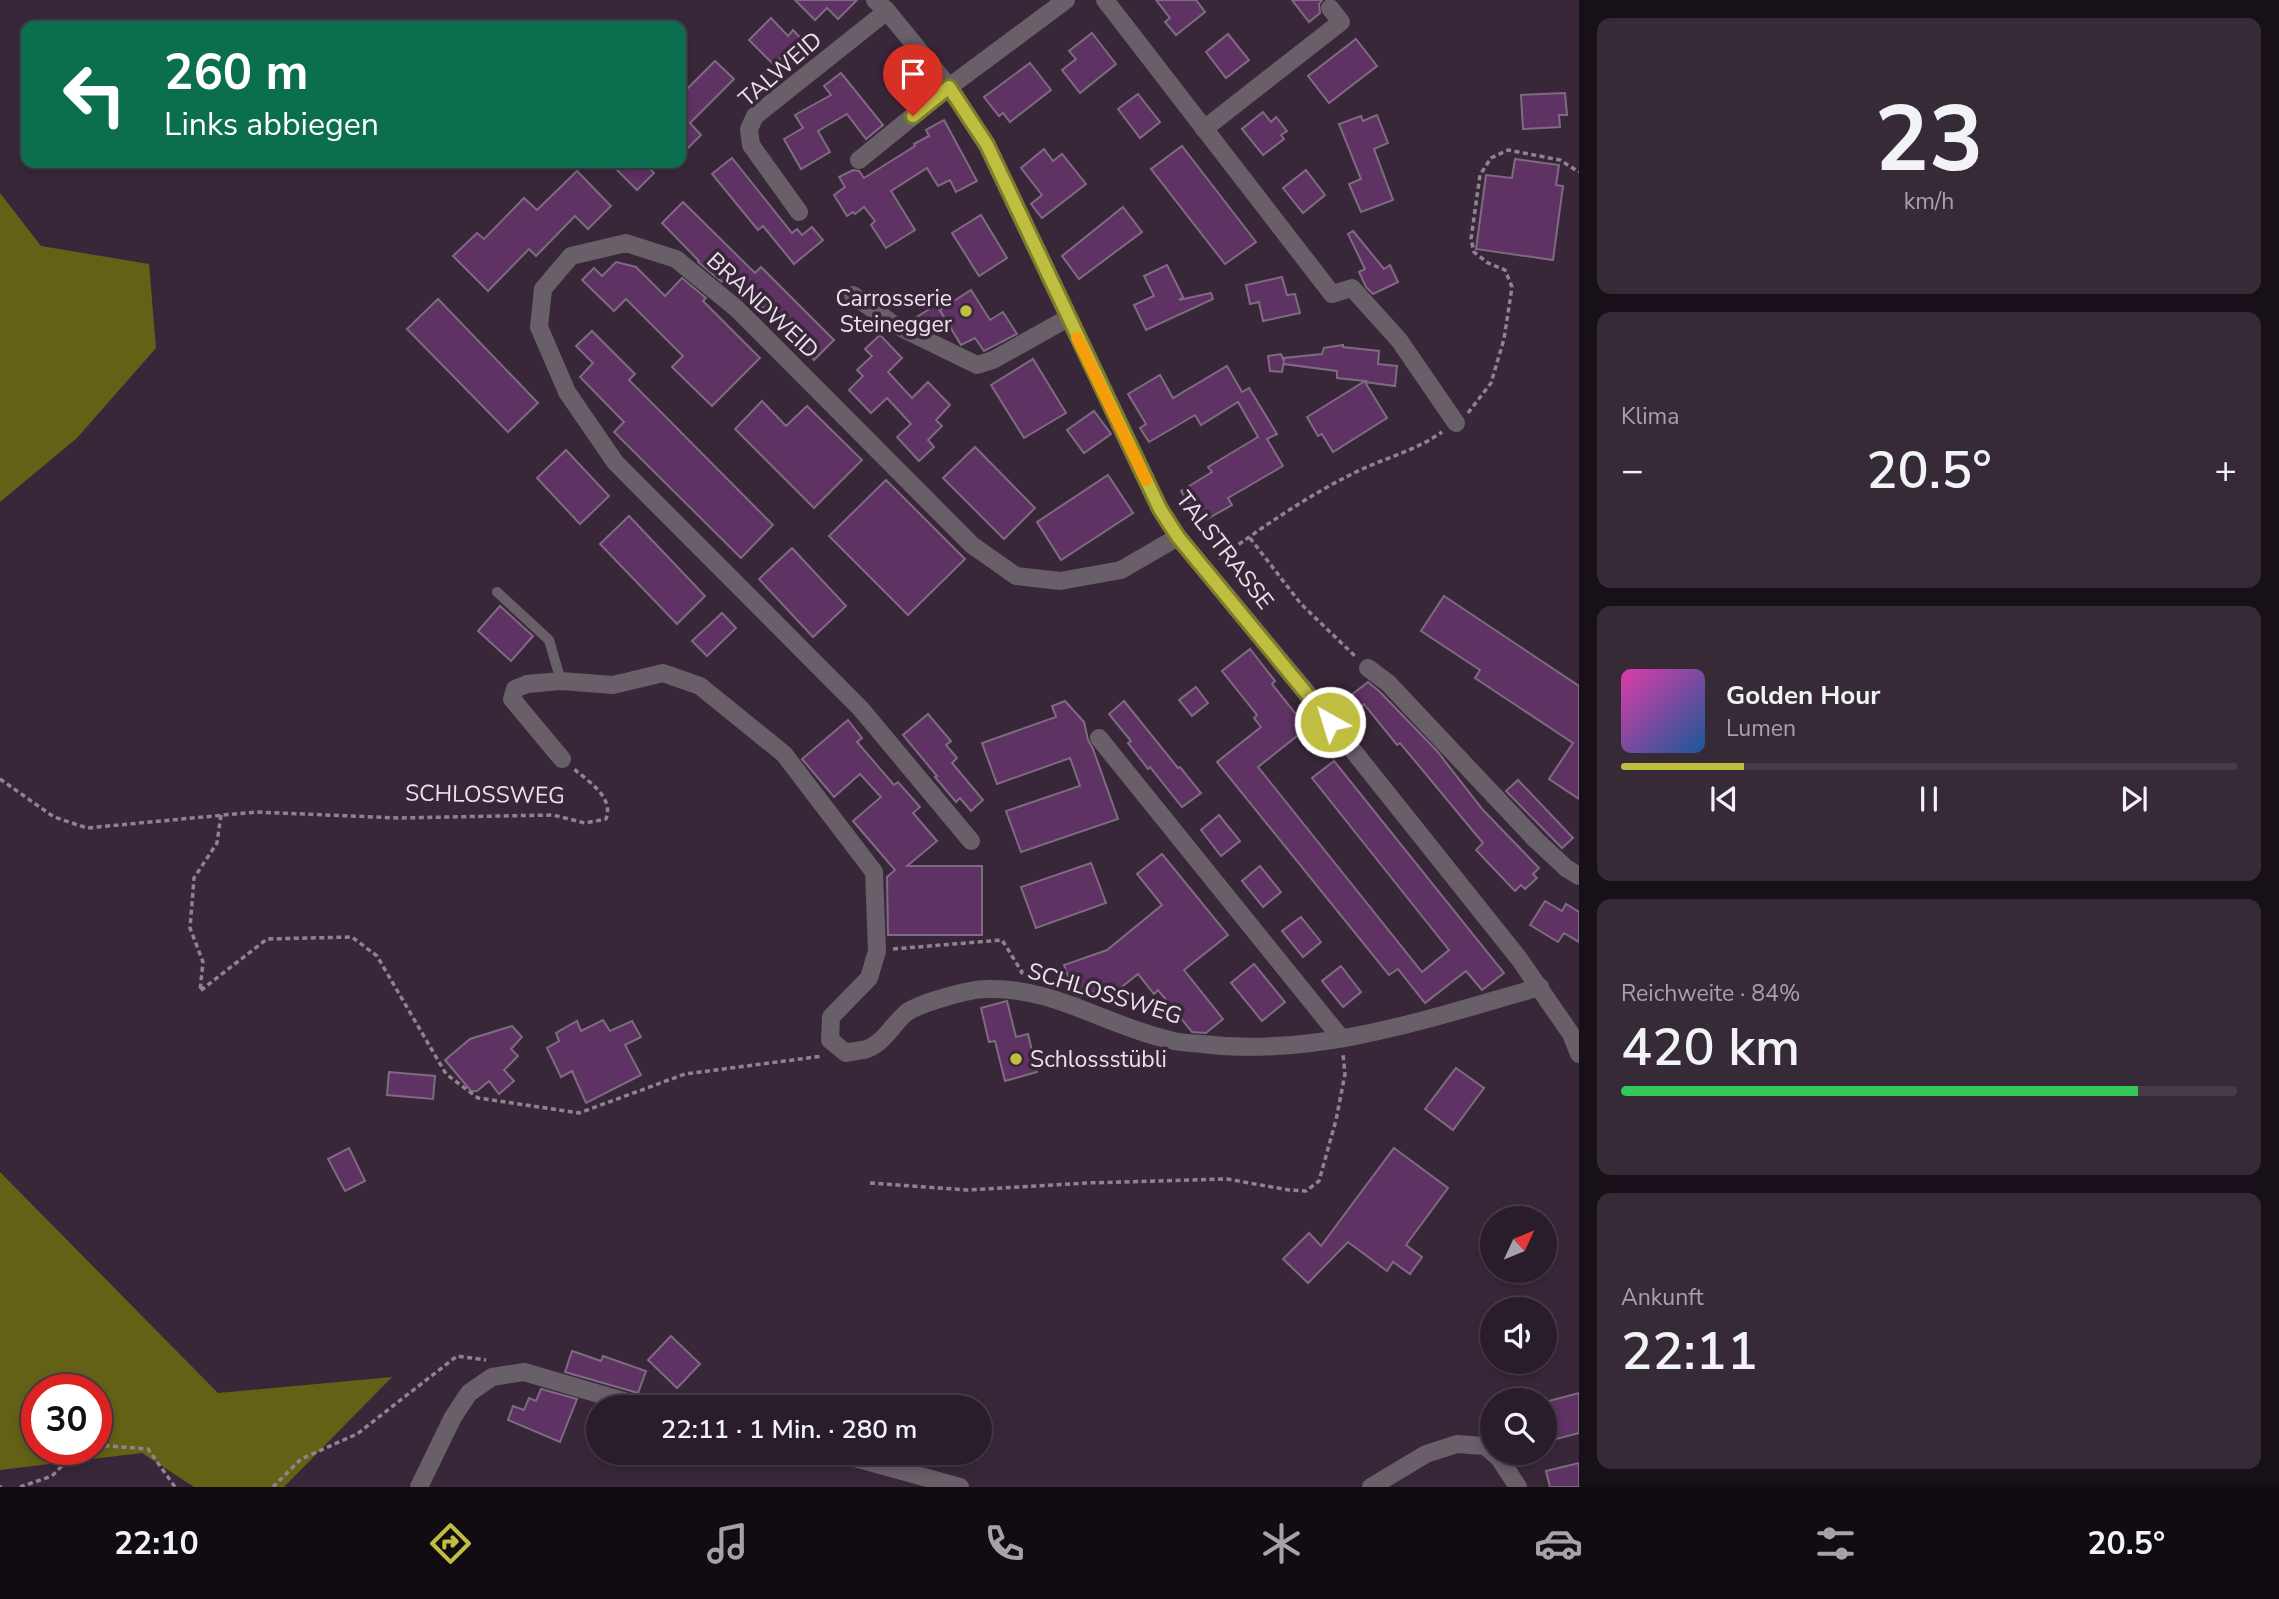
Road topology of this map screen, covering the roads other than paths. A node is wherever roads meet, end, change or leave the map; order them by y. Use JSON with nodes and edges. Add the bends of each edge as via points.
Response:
{"nodes":[{"id":1,"x":1066,"y":0,"type":"edge"},
{"id":2,"x":1105,"y":0,"type":"edge"},
{"id":3,"x":881,"y":6,"type":"edge"},
{"id":4,"x":1330,"y":8,"type":"dead end"},
{"id":5,"x":949,"y":87,"type":"junction"},
{"id":6,"x":1204,"y":129,"type":"junction"},
{"id":7,"x":859,"y":160,"type":"dead end"},
{"id":8,"x":799,"y":212,"type":"dead end"},
{"id":9,"x":853,"y":295,"type":"dead end"},
{"id":10,"x":1068,"y":318,"type":"junction"},
{"id":11,"x":1456,"y":423,"type":"dead end"},
{"id":12,"x":1178,"y":537,"type":"junction"},
{"id":13,"x":497,"y":592,"type":"dead end"},
{"id":14,"x":1368,"y":668,"type":"road end"},
{"id":15,"x":561,"y":681,"type":"junction"},
{"id":16,"x":1099,"y":738,"type":"dead end"},
{"id":17,"x":562,"y":759,"type":"road end"},
{"id":18,"x":971,"y":841,"type":"dead end"},
{"id":19,"x":1579,"y":876,"type":"edge"},
{"id":20,"x":1540,"y":987,"type":"junction"},
{"id":21,"x":1575,"y":1031,"type":"edge"},
{"id":22,"x":1341,"y":1038,"type":"junction"},
{"id":23,"x":1579,"y":1054,"type":"edge"},
{"id":24,"x":603,"y":1395,"type":"edge"},
{"id":25,"x":880,"y":1465,"type":"edge"},
{"id":26,"x":1374,"y":1486,"type":"edge"},
{"id":27,"x":419,"y":1487,"type":"edge"},
{"id":28,"x":960,"y":1487,"type":"edge"},
{"id":29,"x":1517,"y":1487,"type":"edge"}],
"edges":[{"from":1,"to":5,"type":"street"},
{"from":2,"to":6,"type":"street"},
{"from":3,"to":5,"type":"street","name":"TALSTRASSE"},
{"from":3,"to":8,"type":"street","name":"TALWEID","via":[[755,116],[749,129],[751,145]]},
{"from":4,"to":6,"type":"street","via":[[1341,22]]},
{"from":5,"to":7,"type":"street"},
{"from":5,"to":10,"type":"street","name":"TALSTRASSE","via":[[987,145]]},
{"from":6,"to":11,"type":"street","via":[[1332,294],[1352,288],[1399,340]]},
{"from":9,"to":10,"type":"street","via":[[893,324],[977,365]]},
{"from":10,"to":12,"type":"street","name":"TALSTRASSE","via":[[1160,509]]},
{"from":12,"to":18,"type":"street","name":"BRANDWEID","via":[[1121,570],[1060,581],[1016,576],[972,545],[736,308],[676,259],[626,243],[571,256],[542,289],[539,327],[567,392],[615,462],[861,709]]},
{"from":12,"to":20,"type":"street","name":"TALSTRASSE"},
{"from":13,"to":15,"type":"lane","via":[[549,640]]},
{"from":14,"to":19,"type":"street","via":[[1388,683],[1536,840]]},
{"from":15,"to":17,"type":"street","name":"SCHLOSSWEG","via":[[527,684],[515,689],[512,699]]},
{"from":15,"to":22,"type":"street","name":"SCHLOSSWEG","via":[[613,685],[663,673],[700,686],[784,754],[874,872],[877,951],[869,978],[831,1017],[830,1040],[846,1052],[870,1048],[907,1012],[984,988],[1058,999],[1170,1041],[1283,1047]]},
{"from":16,"to":22,"type":"street"},
{"from":20,"to":21,"type":"street","name":"TALSTRASSE"},
{"from":20,"to":22,"type":"street","name":"SCHLOSSWEG","via":[[1381,1032]]},
{"from":21,"to":23,"type":"street","name":"TALSTRASSE"},
{"from":24,"to":27,"type":"street","via":[[524,1372],[492,1377],[469,1393],[453,1417]]},
{"from":25,"to":28,"type":"street"},
{"from":26,"to":29,"type":"street","via":[[1426,1454],[1457,1444],[1485,1446],[1499,1458]]}]}
